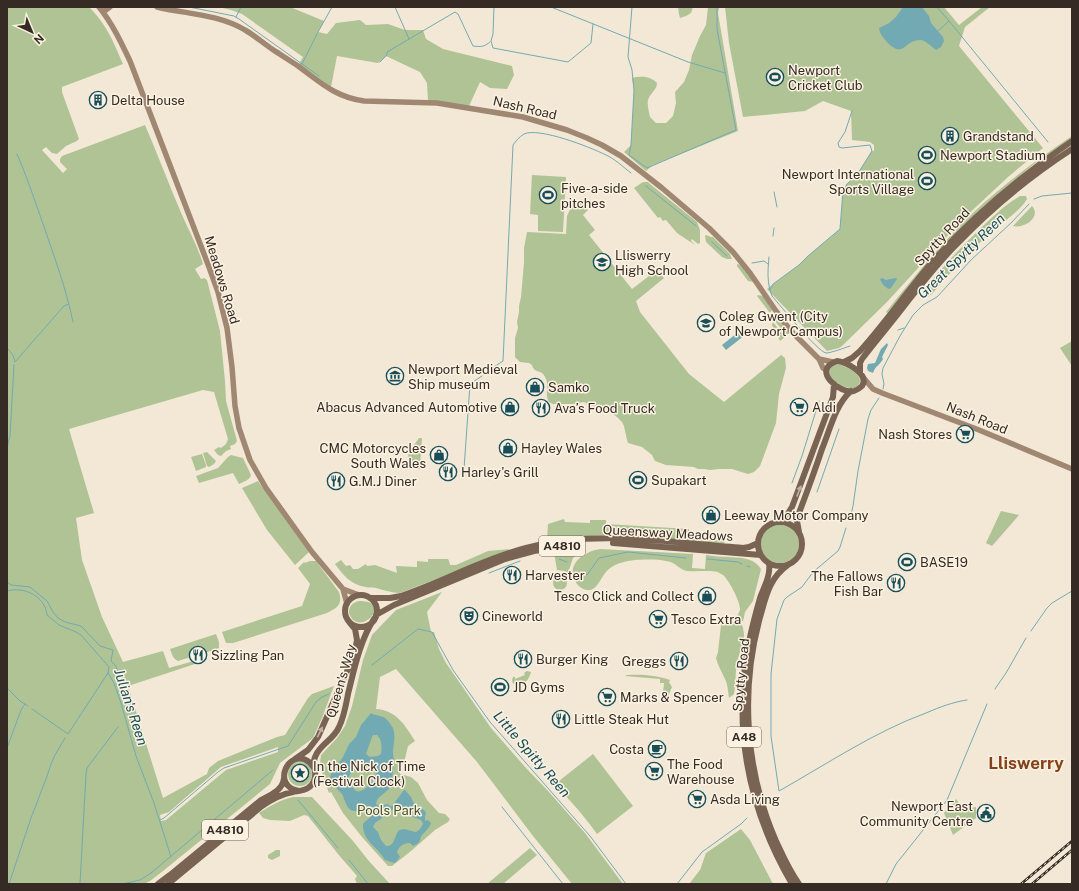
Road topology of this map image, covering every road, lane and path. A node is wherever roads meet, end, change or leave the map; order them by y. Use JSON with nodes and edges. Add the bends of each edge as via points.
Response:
{"nodes":[{"id":1,"x":99,"y":7,"type":"edge"},
{"id":2,"x":110,"y":7,"type":"edge"},
{"id":3,"x":157,"y":7,"type":"edge"},
{"id":4,"x":103,"y":12,"type":"junction"},
{"id":5,"x":1072,"y":141,"type":"edge"},
{"id":6,"x":1072,"y":149,"type":"edge"},
{"id":7,"x":819,"y":359,"type":"junction"},
{"id":8,"x":833,"y":362,"type":"junction"},
{"id":9,"x":844,"y":362,"type":"junction"},
{"id":10,"x":826,"y":370,"type":"junction"},
{"id":11,"x":861,"y":375,"type":"junction"},
{"id":12,"x":834,"y":384,"type":"junction"},
{"id":13,"x":858,"y":389,"type":"junction"},
{"id":14,"x":873,"y":389,"type":"junction"},
{"id":15,"x":851,"y":391,"type":"junction"},
{"id":16,"x":1072,"y":469,"type":"edge"},
{"id":17,"x":777,"y":522,"type":"junction"},
{"id":18,"x":799,"y":532,"type":"junction"},
{"id":19,"x":758,"y":543,"type":"junction"},
{"id":20,"x":761,"y":555,"type":"junction"},
{"id":21,"x":770,"y":563,"type":"junction"},
{"id":22,"x":789,"y":564,"type":"junction"},
{"id":23,"x":343,"y":589,"type":"junction"},
{"id":24,"x":359,"y":596,"type":"junction"},
{"id":25,"x":370,"y":598,"type":"junction"},
{"id":26,"x":347,"y":604,"type":"junction"},
{"id":27,"x":375,"y":617,"type":"junction"},
{"id":28,"x":350,"y":623,"type":"junction"},
{"id":29,"x":294,"y":760,"type":"junction"},
{"id":30,"x":313,"y":766,"type":"junction"},
{"id":31,"x":284,"y":773,"type":"junction"},
{"id":32,"x":300,"y":791,"type":"junction"},
{"id":33,"x":158,"y":884,"type":"edge"},
{"id":34,"x":168,"y":884,"type":"edge"},
{"id":35,"x":792,"y":884,"type":"edge"},
{"id":36,"x":799,"y":884,"type":"edge"}],
"edges":[{"from":1,"to":4,"type":"street"},
{"from":2,"to":4,"type":"street"},
{"from":3,"to":7,"type":"street","name":"Nash Road","via":[[229,22],[245,30],[330,90],[354,100],[437,103],[523,117],[567,130],[602,145],[621,156],[709,228],[750,273],[790,330]]},
{"from":4,"to":23,"type":"street","name":"Meadows Road","via":[[113,26],[130,61],[214,280],[226,328],[239,428],[250,460],[266,488],[312,552]]},
{"from":5,"to":9,"type":"main road","name":"Spytty Road","via":[[1005,191],[978,215],[933,261],[860,351]]},
{"from":6,"to":11,"type":"main road","name":"Spytty Road","via":[[1007,197],[955,246],[862,359]]},
{"from":7,"to":8,"type":"street"},
{"from":7,"to":10,"type":"street","name":"Nash Road"},
{"from":8,"to":9,"type":"main road"},
{"from":8,"to":10,"type":"main road"},
{"from":9,"to":11,"type":"main road"},
{"from":10,"to":12,"type":"main road","via":[[828,379]]},
{"from":11,"to":13,"type":"main road","via":[[863,385]]},
{"from":11,"to":14,"type":"street","name":"Nash Road"},
{"from":12,"to":15,"type":"main road"},
{"from":17,"to":12,"type":"main road","one_way":true,"via":[[790,511],[795,500],[833,397]]},
{"from":13,"to":14,"type":"street","name":"Nash Road"},
{"from":13,"to":15,"type":"main road"},
{"from":14,"to":16,"type":"street","name":"Nash Road"},
{"from":15,"to":18,"type":"main road","number":"A48","via":[[841,403],[818,460],[799,513]]},
{"from":17,"to":18,"type":"main road","via":[[789,525]]},
{"from":17,"to":19,"type":"main road","via":[[764,529]]},
{"from":18,"to":22,"type":"main road","number":"A48","via":[[802,545],[800,552]]},
{"from":19,"to":20,"type":"main road"},
{"from":19,"to":25,"type":"main road","name":"Queensway Meadows","number":"A4810","via":[[743,548],[632,539],[550,543],[501,555],[401,596]]},
{"from":20,"to":21,"type":"main road"},
{"from":20,"to":27,"type":"main road","name":"Queensway Meadows","number":"A4810","via":[[618,543],[595,542],[560,546],[505,559],[394,605]]},
{"from":21,"to":22,"type":"main road"},
{"from":21,"to":35,"type":"main road","name":"Spytty Road","number":"A48","via":[[747,647],[742,721],[745,753],[756,803],[769,840]]},
{"from":22,"to":36,"type":"main road","name":"Spytty Road","number":"A48","via":[[775,576],[765,599],[752,651],[747,714],[753,765],[763,807],[787,865]]},
{"from":23,"to":24,"type":"street","name":"Meadows Road"},
{"from":23,"to":26,"type":"street","name":"Meadows Road"},
{"from":24,"to":25,"type":"main road"},
{"from":24,"to":26,"type":"main road"},
{"from":25,"to":27,"type":"main road","via":[[376,605]]},
{"from":26,"to":28,"type":"main road","via":[[345,612]]},
{"from":27,"to":28,"type":"main road","via":[[371,623],[362,627]]},
{"from":27,"to":30,"type":"main road","name":"Queen's Way","via":[[362,647],[339,727],[335,735],[315,755]]},
{"from":29,"to":28,"type":"main road","name":"Queen's Way","one_way":true,"via":[[308,750],[318,737],[348,669],[357,640],[355,629]]},
{"from":29,"to":30,"type":"main road","via":[[302,759]]},
{"from":29,"to":31,"type":"main road","name":"Queen's Way","via":[[287,765]]},
{"from":30,"to":32,"type":"main road","name":"Queen's Way","via":[[314,781],[308,788]]},
{"from":31,"to":32,"type":"main road","via":[[288,785]]},
{"from":31,"to":33,"type":"main road","name":"Queen's Way","number":"A4810","via":[[281,787],[276,792],[261,800]]},
{"from":32,"to":34,"type":"main road","name":"Queen's Way","number":"A4810","via":[[278,797],[262,806]]}]}
